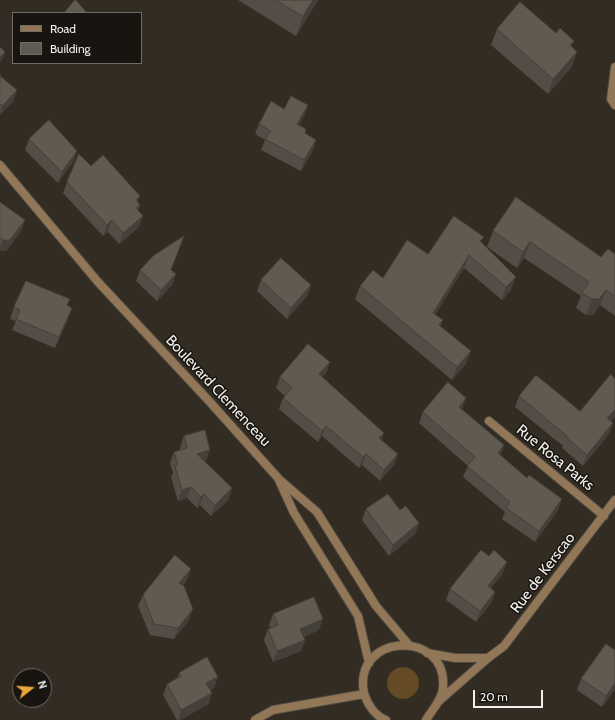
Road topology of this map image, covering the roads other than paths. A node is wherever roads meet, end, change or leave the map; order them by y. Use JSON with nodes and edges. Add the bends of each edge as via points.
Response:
{"nodes":[{"id":1,"x":615,"y":67,"type":"edge"},
{"id":2,"x":615,"y":105,"type":"edge"},
{"id":3,"x":0,"y":165,"type":"edge"},
{"id":4,"x":489,"y":421,"type":"dead end"},
{"id":5,"x":278,"y":478,"type":"junction"},
{"id":6,"x":615,"y":500,"type":"edge"},
{"id":7,"x":604,"y":516,"type":"junction"},
{"id":8,"x":410,"y":645,"type":"junction"},
{"id":9,"x":427,"y":653,"type":"junction"},
{"id":10,"x":488,"y":658,"type":"junction"},
{"id":11,"x":369,"y":663,"type":"junction"},
{"id":12,"x":364,"y":694,"type":"junction"},
{"id":13,"x":439,"y":701,"type":"junction"},
{"id":14,"x":373,"y":710,"type":"junction"},
{"id":15,"x":428,"y":717,"type":"edge"},
{"id":16,"x":256,"y":720,"type":"edge"},
{"id":17,"x":377,"y":720,"type":"edge"},
{"id":18,"x":386,"y":720,"type":"edge"},
{"id":19,"x":420,"y":720,"type":"edge"}],
"edges":[{"from":1,"to":2,"type":"street","via":[[612,99]]},
{"from":3,"to":5,"type":"street","name":"Boulevard Clemenceau","via":[[98,282]]},
{"from":4,"to":7,"type":"street","name":"Rue Rosa Parks"},
{"from":5,"to":8,"type":"street","via":[[317,512],[376,606]]},
{"from":5,"to":11,"type":"street","name":"Boulevard Clemenceau","via":[[294,513],[358,616]]},
{"from":6,"to":7,"type":"street","name":"Rue de Kerscao"},
{"from":7,"to":10,"type":"street","name":"Rue de Kerscao","via":[[517,631],[504,646]]},
{"from":8,"to":9,"type":"street"},
{"from":8,"to":11,"type":"street","via":[[386,648]]},
{"from":9,"to":10,"type":"street","via":[[455,658]]},
{"from":9,"to":13,"type":"street","via":[[436,662],[441,675],[443,688]]},
{"from":10,"to":13,"type":"street","name":"Rue de Kerscao"},
{"from":11,"to":12,"type":"street","via":[[364,673]]},
{"from":12,"to":14,"type":"street"},
{"from":12,"to":16,"type":"street","via":[[273,710]]},
{"from":13,"to":15,"type":"street","name":"Rue de Kerscao"},
{"from":14,"to":17,"type":"street"},
{"from":14,"to":18,"type":"street"},
{"from":15,"to":19,"type":"street","name":"Rue de Kerscao"}]}
